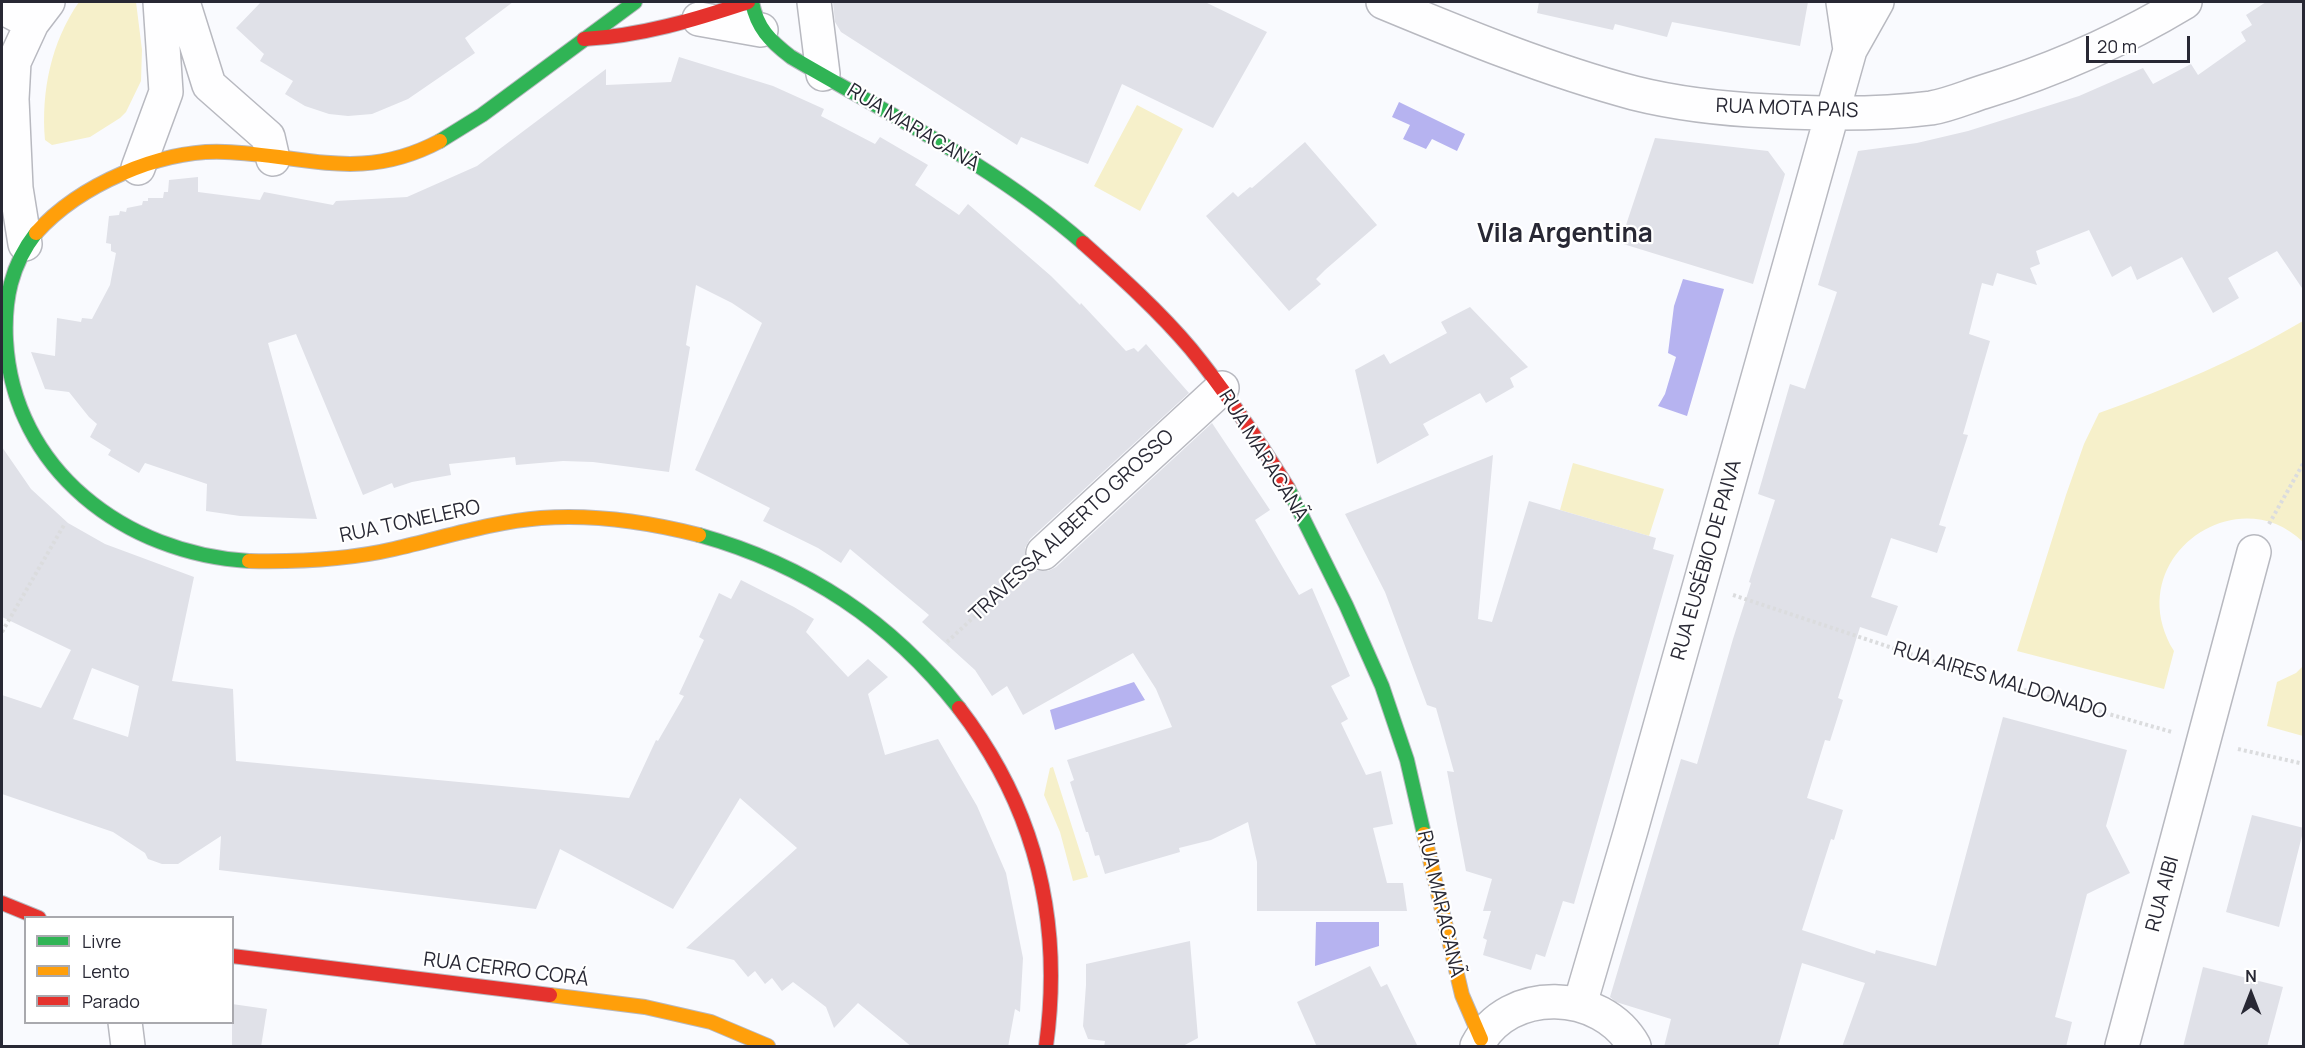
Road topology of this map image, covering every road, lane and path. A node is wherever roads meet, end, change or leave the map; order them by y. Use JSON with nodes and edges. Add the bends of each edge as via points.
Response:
{"nodes":[{"id":1,"x":160,"y":2,"type":"edge"},
{"id":2,"x":183,"y":2,"type":"edge"},
{"id":3,"x":634,"y":2,"type":"edge"},
{"id":4,"x":814,"y":2,"type":"edge"},
{"id":5,"x":1383,"y":2,"type":"edge"},
{"id":6,"x":1843,"y":2,"type":"edge"},
{"id":7,"x":1877,"y":2,"type":"edge"},
{"id":8,"x":2185,"y":2,"type":"edge"},
{"id":9,"x":2,"y":6,"type":"edge"},
{"id":10,"x":754,"y":11,"type":"edge"},
{"id":11,"x":40,"y":12,"type":"edge"},
{"id":12,"x":699,"y":19,"type":"joint"},
{"id":13,"x":584,"y":39,"type":"junction"},
{"id":14,"x":1850,"y":50,"type":"junction"},
{"id":15,"x":823,"y":74,"type":"junction"},
{"id":16,"x":1832,"y":115,"type":"junction"},
{"id":17,"x":273,"y":159,"type":"junction"},
{"id":18,"x":138,"y":168,"type":"junction"},
{"id":19,"x":25,"y":244,"type":"junction"},
{"id":20,"x":1222,"y":388,"type":"junction"},
{"id":21,"x":2304,"y":462,"type":"edge"},
{"id":22,"x":79,"y":498,"type":"junction"},
{"id":23,"x":2254,"y":552,"type":"joint"},
{"id":24,"x":1043,"y":553,"type":"joint"},
{"id":25,"x":1701,"y":584,"type":"junction"},
{"id":26,"x":2,"y":632,"type":"edge"},
{"id":27,"x":923,"y":664,"type":"junction"},
{"id":28,"x":2204,"y":741,"type":"junction"},
{"id":29,"x":2304,"y":764,"type":"edge"},
{"id":30,"x":2,"y":903,"type":"edge"},
{"id":31,"x":34,"y":916,"type":"edge"},
{"id":32,"x":234,"y":956,"type":"edge"},
{"id":33,"x":1580,"y":1004,"type":"junction"},
{"id":34,"x":125,"y":1024,"type":"edge"},
{"id":35,"x":1479,"y":1043,"type":"edge"},
{"id":36,"x":128,"y":1047,"type":"edge"},
{"id":37,"x":768,"y":1047,"type":"edge"},
{"id":38,"x":1046,"y":1047,"type":"edge"},
{"id":39,"x":1634,"y":1047,"type":"edge"},
{"id":40,"x":2122,"y":1047,"type":"edge"}],
"edges":[{"from":1,"to":18,"type":"street","via":[[166,92]]},
{"from":2,"to":17,"type":"street","via":[[209,85],[268,137]]},
{"from":3,"to":13,"type":"street","name":"RUA TONELERO"},
{"from":4,"to":15,"type":"street"},
{"from":5,"to":16,"type":"street","name":"RUA MOTA PAIS","via":[[1521,57],[1636,94],[1733,109]]},
{"from":6,"to":14,"type":"street"},
{"from":7,"to":14,"type":"street"},
{"from":8,"to":16,"type":"street","name":"RUA MOTA PAIS","via":[[2141,29],[2029,78],[1933,107]]},
{"from":9,"to":11,"type":"street"},
{"from":10,"to":12,"type":"street","name":"RUA MARACANÃ"},
{"from":10,"to":15,"type":"street","name":"RUA MARACANÃ","via":[[769,40]]},
{"from":11,"to":19,"type":"street","via":[[14,62],[16,188]]},
{"from":12,"to":13,"type":"street","via":[[634,34]]},
{"from":13,"to":17,"type":"street","name":"RUA TONELERO","via":[[482,116],[404,158],[371,164]]},
{"from":14,"to":16,"type":"street","name":"RUA EUSÉBIO DE PAIVA"},
{"from":15,"to":20,"type":"street","name":"RUA MARACANÃ","via":[[998,178],[1056,220],[1118,274],[1189,347]]},
{"from":16,"to":25,"type":"street","name":"RUA EUSÉBIO DE PAIVA"},
{"from":17,"to":18,"type":"street","name":"RUA TONELERO","via":[[203,152]]},
{"from":18,"to":19,"type":"street","name":"RUA TONELERO","via":[[76,197]]},
{"from":19,"to":22,"type":"street","name":"RUA TONELERO","via":[[6,303],[2,333],[4,372],[27,436],[51,470]]},
{"from":20,"to":24,"type":"street","name":"TRAVESSA ALBERTO GROSSO"},
{"from":20,"to":35,"type":"street","name":"RUA MARACANÃ","via":[[1291,494],[1382,686],[1407,760],[1462,995]]},
{"from":21,"to":23,"type":"path"},
{"from":22,"to":26,"type":"path"},
{"from":22,"to":27,"type":"street","name":"RUA TONELERO","via":[[109,520],[157,542],[201,555],[249,560],[368,554],[514,520],[560,516],[632,520],[755,552],[819,583],[873,620]]},
{"from":23,"to":28,"type":"street","name":"RUA AIBI"},
{"from":24,"to":27,"type":"path","name":"TRAVESSA ALBERTO GROSSO"},
{"from":25,"to":28,"type":"path","name":"RUA AIRES MALDONADO","via":[[1989,680]]},
{"from":25,"to":33,"type":"street","name":"RUA EUSÉBIO DE PAIVA"},
{"from":27,"to":38,"type":"street","name":"RUA TONELERO","via":[[949,694],[992,759],[1032,845],[1050,925]]},
{"from":28,"to":29,"type":"path","name":"RUA AIRES MALDONADO"},
{"from":28,"to":40,"type":"street","name":"RUA AIBI"},
{"from":30,"to":31,"type":"street"},
{"from":32,"to":37,"type":"street","name":"RUA CERRO CORÁ","via":[[645,1007],[711,1022]]},
{"from":33,"to":35,"type":"street","via":[[1553,1000],[1525,1006],[1500,1020]]},
{"from":33,"to":39,"type":"street","via":[[1607,1016]]},
{"from":34,"to":36,"type":"street"}]}
